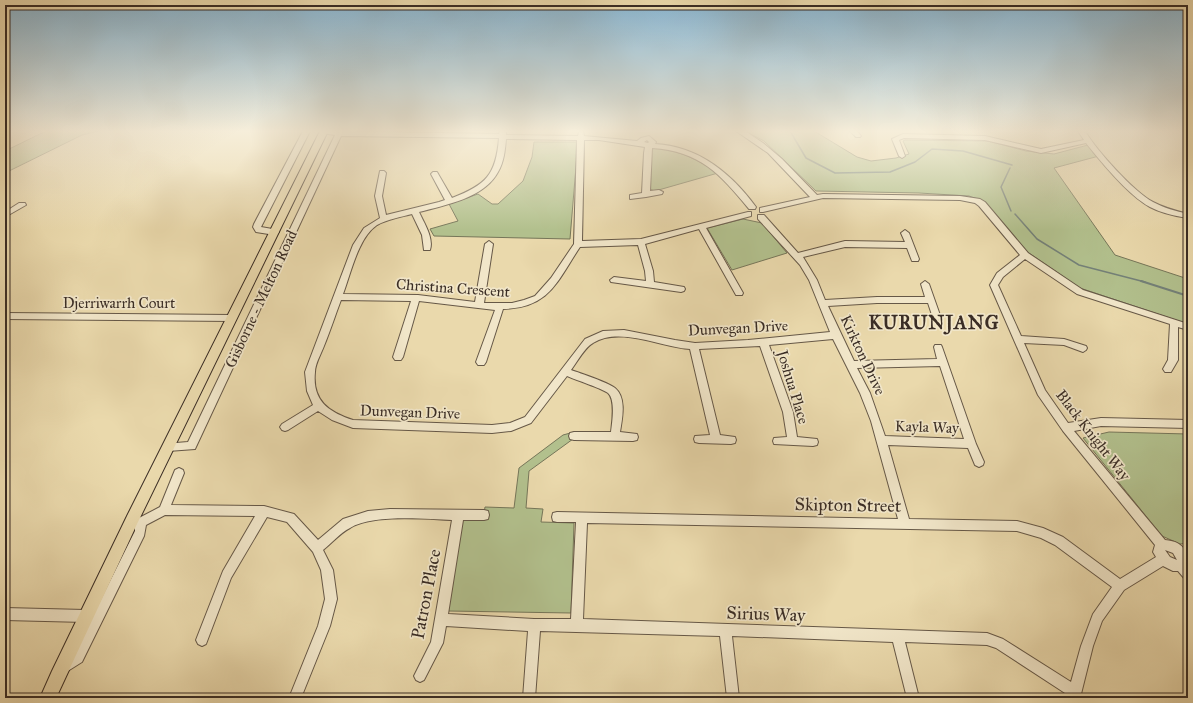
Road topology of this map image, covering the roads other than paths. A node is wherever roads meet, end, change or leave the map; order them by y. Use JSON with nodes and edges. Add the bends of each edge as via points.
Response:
{"nodes":[{"id":1,"x":290,"y":164,"type":"edge"},
{"id":2,"x":309,"y":164,"type":"edge"},
{"id":3,"x":324,"y":164,"type":"edge"},
{"id":4,"x":498,"y":164,"type":"edge"},
{"id":5,"x":580,"y":164,"type":"edge"},
{"id":6,"x":647,"y":164,"type":"edge"},
{"id":7,"x":711,"y":164,"type":"edge"},
{"id":8,"x":782,"y":164,"type":"edge"},
{"id":9,"x":1110,"y":164,"type":"edge"},
{"id":10,"x":382,"y":173,"type":"dead end"},
{"id":11,"x":435,"y":174,"type":"dead end"},
{"id":12,"x":659,"y":192,"type":"dead end"},
{"id":13,"x":646,"y":195,"type":"junction"},
{"id":14,"x":633,"y":197,"type":"dead end"},
{"id":15,"x":815,"y":197,"type":"junction"},
{"id":16,"x":450,"y":200,"type":"junction"},
{"id":17,"x":22,"y":205,"type":"dead end"},
{"id":18,"x":752,"y":207,"type":"junction"},
{"id":19,"x":415,"y":211,"type":"junction"},
{"id":20,"x":748,"y":214,"type":"junction"},
{"id":21,"x":762,"y":214,"type":"junction"},
{"id":22,"x":5,"y":215,"type":"edge"},
{"id":23,"x":1188,"y":216,"type":"edge"},
{"id":24,"x":384,"y":219,"type":"junction"},
{"id":25,"x":701,"y":226,"type":"junction"},
{"id":26,"x":274,"y":232,"type":"junction"},
{"id":27,"x":905,"y":233,"type":"dead end"},
{"id":28,"x":641,"y":242,"type":"junction"},
{"id":29,"x":489,"y":244,"type":"dead end"},
{"id":30,"x":578,"y":244,"type":"junction"},
{"id":31,"x":909,"y":245,"type":"junction"},
{"id":32,"x":427,"y":248,"type":"dead end"},
{"id":33,"x":1024,"y":255,"type":"junction"},
{"id":34,"x":797,"y":256,"type":"junction"},
{"id":35,"x":915,"y":259,"type":"dead end"},
{"id":36,"x":614,"y":280,"type":"dead end"},
{"id":37,"x":650,"y":284,"type":"junction"},
{"id":38,"x":925,"y":284,"type":"dead end"},
{"id":39,"x":681,"y":289,"type":"dead end"},
{"id":40,"x":739,"y":293,"type":"dead end"},
{"id":41,"x":339,"y":297,"type":"junction"},
{"id":42,"x":416,"y":298,"type":"junction"},
{"id":43,"x":931,"y":300,"type":"junction"},
{"id":44,"x":823,"y":303,"type":"junction"},
{"id":45,"x":479,"y":305,"type":"junction"},
{"id":46,"x":500,"y":306,"type":"junction"},
{"id":47,"x":5,"y":316,"type":"edge"},
{"id":48,"x":232,"y":318,"type":"junction"},
{"id":49,"x":937,"y":318,"type":"dead end"},
{"id":50,"x":1174,"y":323,"type":"junction"},
{"id":51,"x":1188,"y":327,"type":"edge"},
{"id":52,"x":836,"y":335,"type":"junction"},
{"id":53,"x":1018,"y":339,"type":"junction"},
{"id":54,"x":763,"y":342,"type":"junction"},
{"id":55,"x":694,"y":346,"type":"junction"},
{"id":56,"x":938,"y":347,"type":"dead end"},
{"id":57,"x":1083,"y":348,"type":"dead end"},
{"id":58,"x":398,"y":357,"type":"dead end"},
{"id":59,"x":481,"y":362,"type":"dead end"},
{"id":60,"x":943,"y":362,"type":"junction"},
{"id":61,"x":851,"y":365,"type":"junction"},
{"id":62,"x":1168,"y":369,"type":"dead end"},
{"id":63,"x":565,"y":371,"type":"junction"},
{"id":64,"x":318,"y":406,"type":"junction"},
{"id":65,"x":1188,"y":424,"type":"edge"},
{"id":66,"x":285,"y":427,"type":"dead end"},
{"id":67,"x":1066,"y":428,"type":"junction"},
{"id":68,"x":574,"y":436,"type":"dead end"},
{"id":69,"x":615,"y":437,"type":"junction"},
{"id":70,"x":633,"y":437,"type":"dead end"},
{"id":71,"x":699,"y":439,"type":"dead end"},
{"id":72,"x":716,"y":439,"type":"junction"},
{"id":73,"x":731,"y":440,"type":"dead end"},
{"id":74,"x":882,"y":440,"type":"junction"},
{"id":75,"x":778,"y":441,"type":"dead end"},
{"id":76,"x":793,"y":441,"type":"junction"},
{"id":77,"x":814,"y":442,"type":"dead end"},
{"id":78,"x":971,"y":444,"type":"junction"},
{"id":79,"x":168,"y":447,"type":"junction"},
{"id":80,"x":979,"y":462,"type":"dead end"},
{"id":81,"x":179,"y":473,"type":"dead end"},
{"id":82,"x":164,"y":510,"type":"junction"},
{"id":83,"x":264,"y":511,"type":"junction"},
{"id":84,"x":458,"y":515,"type":"junction"},
{"id":85,"x":484,"y":515,"type":"dead end"},
{"id":86,"x":557,"y":517,"type":"dead end"},
{"id":87,"x":582,"y":517,"type":"junction"},
{"id":88,"x":136,"y":521,"type":"junction"},
{"id":89,"x":905,"y":523,"type":"junction"},
{"id":90,"x":1162,"y":545,"type":"junction"},
{"id":91,"x":317,"y":548,"type":"junction"},
{"id":92,"x":1184,"y":551,"type":"edge"},
{"id":93,"x":1163,"y":559,"type":"junction"},
{"id":94,"x":1185,"y":570,"type":"edge"},
{"id":95,"x":1120,"y":586,"type":"junction"},
{"id":96,"x":5,"y":614,"type":"edge"},
{"id":97,"x":85,"y":616,"type":"junction"},
{"id":98,"x":441,"y":620,"type":"junction"},
{"id":99,"x":534,"y":625,"type":"junction"},
{"id":100,"x":577,"y":625,"type":"junction"},
{"id":101,"x":725,"y":631,"type":"junction"},
{"id":102,"x":898,"y":636,"type":"junction"},
{"id":103,"x":202,"y":640,"type":"dead end"},
{"id":104,"x":58,"y":673,"type":"junction"},
{"id":105,"x":420,"y":676,"type":"dead end"},
{"id":106,"x":1074,"y":695,"type":"edge"},
{"id":107,"x":40,"y":698,"type":"edge"},
{"id":108,"x":48,"y":698,"type":"edge"},
{"id":109,"x":296,"y":698,"type":"edge"},
{"id":110,"x":529,"y":698,"type":"edge"},
{"id":111,"x":733,"y":698,"type":"edge"},
{"id":112,"x":913,"y":698,"type":"edge"}],
"edges":[{"from":1,"to":26,"type":"street","name":"Gisborne - Melton Road","via":[[257,227],[259,230]]},
{"from":2,"to":26,"type":"main road","name":"Gisborne - Melton Road"},
{"from":3,"to":79,"type":"street","name":"Gisborne - Melton Road","via":[[191,446]]},
{"from":4,"to":16,"type":"street","via":[[495,173],[474,192]]},
{"from":5,"to":30,"type":"street"},
{"from":6,"to":13,"type":"street"},
{"from":7,"to":18,"type":"street"},
{"from":8,"to":15,"type":"street"},
{"from":9,"to":23,"type":"street","via":[[1146,202]]},
{"from":10,"to":24,"type":"street","via":[[377,195]]},
{"from":11,"to":16,"type":"street"},
{"from":12,"to":13,"type":"street"},
{"from":13,"to":14,"type":"street"},
{"from":15,"to":21,"type":"street"},
{"from":15,"to":33,"type":"street","via":[[960,198],[977,201],[986,208]]},
{"from":16,"to":19,"type":"street"},
{"from":17,"to":22,"type":"street"},
{"from":18,"to":20,"type":"street","via":[[747,210]]},
{"from":18,"to":21,"type":"street","via":[[760,207]]},
{"from":19,"to":24,"type":"street"},
{"from":19,"to":32,"type":"street","via":[[426,235]]},
{"from":20,"to":21,"type":"street","via":[[754,217]]},
{"from":20,"to":25,"type":"street"},
{"from":21,"to":34,"type":"street","name":"Kirkton Drive"},
{"from":24,"to":41,"type":"street","via":[[372,224],[365,231],[357,245]]},
{"from":25,"to":28,"type":"street"},
{"from":25,"to":40,"type":"street"},
{"from":26,"to":48,"type":"main road","name":"Gisborne - Melton Road"},
{"from":27,"to":31,"type":"street"},
{"from":28,"to":30,"type":"street"},
{"from":28,"to":37,"type":"street"},
{"from":29,"to":45,"type":"street"},
{"from":30,"to":46,"type":"street","name":"Christina Crescent","via":[[548,289],[539,297],[525,304]]},
{"from":31,"to":34,"type":"street","via":[[845,244]]},
{"from":31,"to":35,"type":"street"},
{"from":33,"to":50,"type":"street","via":[[1080,292]]},
{"from":33,"to":53,"type":"street","name":"Black Knight Way","via":[[1000,275],[994,285]]},
{"from":34,"to":44,"type":"street","name":"Kirkton Drive","via":[[808,271]]},
{"from":36,"to":37,"type":"street"},
{"from":37,"to":39,"type":"street"},
{"from":38,"to":43,"type":"street"},
{"from":41,"to":42,"type":"street","name":"Christina Crescent"},
{"from":41,"to":64,"type":"street","via":[[310,372],[312,394]]},
{"from":42,"to":45,"type":"street","name":"Christina Crescent"},
{"from":42,"to":58,"type":"street"},
{"from":43,"to":44,"type":"street"},
{"from":43,"to":49,"type":"street"},
{"from":44,"to":52,"type":"street","name":"Kirkton Drive"},
{"from":45,"to":46,"type":"street","name":"Christina Crescent"},
{"from":46,"to":59,"type":"street"},
{"from":47,"to":48,"type":"street","name":"Djerriwarrh Court"},
{"from":48,"to":79,"type":"main road","name":"Gisborne - Melton Road"},
{"from":50,"to":51,"type":"street"},
{"from":50,"to":62,"type":"street","via":[[1173,360]]},
{"from":52,"to":54,"type":"street","name":"Dunvegan Drive"},
{"from":52,"to":61,"type":"street","name":"Kirkton Drive"},
{"from":53,"to":57,"type":"street","via":[[1064,342]]},
{"from":53,"to":67,"type":"street","name":"Black Knight Way","via":[[1040,392]]},
{"from":54,"to":55,"type":"street","name":"Dunvegan Drive"},
{"from":54,"to":76,"type":"street","name":"Joshua Place","via":[[788,412]]},
{"from":55,"to":63,"type":"street","name":"Dunvegan Drive","via":[[613,333],[588,341]]},
{"from":55,"to":72,"type":"street"},
{"from":56,"to":60,"type":"street","name":"Kayla Way"},
{"from":60,"to":61,"type":"street"},
{"from":60,"to":78,"type":"street","name":"Kayla Way"},
{"from":61,"to":74,"type":"street","name":"Kirkton Drive","via":[[865,393]]},
{"from":63,"to":64,"type":"street","name":"Dunvegan Drive","via":[[528,420],[511,427],[492,429],[354,424],[335,418]]},
{"from":63,"to":69,"type":"street","via":[[611,390],[616,395],[618,401]]},
{"from":64,"to":66,"type":"street"},
{"from":65,"to":67,"type":"street","via":[[1101,422]]},
{"from":67,"to":90,"type":"street","name":"Black Knight Way"},
{"from":68,"to":69,"type":"street"},
{"from":69,"to":70,"type":"street"},
{"from":71,"to":72,"type":"street"},
{"from":72,"to":73,"type":"street"},
{"from":74,"to":78,"type":"street","name":"Kayla Way"},
{"from":74,"to":89,"type":"street","name":"Kirkton Drive"},
{"from":75,"to":76,"type":"street","name":"Joshua Place"},
{"from":76,"to":77,"type":"street","name":"Joshua Place"},
{"from":78,"to":80,"type":"street","name":"Kayla Way"},
{"from":79,"to":88,"type":"main road","name":"Gisborne - Melton Road"},
{"from":81,"to":82,"type":"street"},
{"from":82,"to":83,"type":"street"},
{"from":82,"to":88,"type":"street"},
{"from":83,"to":91,"type":"street","via":[[290,518]]},
{"from":83,"to":103,"type":"street","via":[[227,575]]},
{"from":84,"to":85,"type":"street"},
{"from":84,"to":91,"type":"street","via":[[368,516],[347,523]]},
{"from":84,"to":98,"type":"street","name":"Patron Place"},
{"from":86,"to":87,"type":"street","name":"Skipton Street"},
{"from":87,"to":89,"type":"street","name":"Skipton Street"},
{"from":87,"to":100,"type":"street"},
{"from":88,"to":97,"type":"main road","name":"Gisborne - Melton Road"},
{"from":88,"to":104,"type":"street","name":"Gisborne - Melton Road","via":[[141,527],[140,532],[78,658]]},
{"from":89,"to":95,"type":"street","name":"Skipton Street","via":[[1017,526],[1043,532],[1060,541]]},
{"from":90,"to":92,"type":"street"},
{"from":90,"to":93,"type":"street","via":[[1159,552]]},
{"from":91,"to":109,"type":"street","via":[[327,570],[331,599],[324,626]]},
{"from":92,"to":94,"type":"street"},
{"from":93,"to":94,"type":"street"},
{"from":93,"to":95,"type":"street"},
{"from":95,"to":106,"type":"street","via":[[1097,618]]},
{"from":96,"to":97,"type":"street"},
{"from":97,"to":104,"type":"main road","name":"Gisborne - Melton Road"},
{"from":98,"to":99,"type":"street","name":"Sirius Way"},
{"from":98,"to":105,"type":"street","name":"Patron Place","via":[[437,644]]},
{"from":99,"to":100,"type":"street","name":"Sirius Way"},
{"from":99,"to":110,"type":"street"},
{"from":100,"to":101,"type":"street","name":"Sirius Way"},
{"from":101,"to":102,"type":"street","name":"Sirius Way"},
{"from":101,"to":111,"type":"street","via":[[728,639]]},
{"from":102,"to":106,"type":"street","name":"Sirius Way","via":[[987,639],[999,643]]},
{"from":102,"to":112,"type":"street"},
{"from":104,"to":107,"type":"main road","name":"Gisborne - Melton Road"},
{"from":104,"to":108,"type":"main road","name":"Gisborne - Melton Road"}]}
